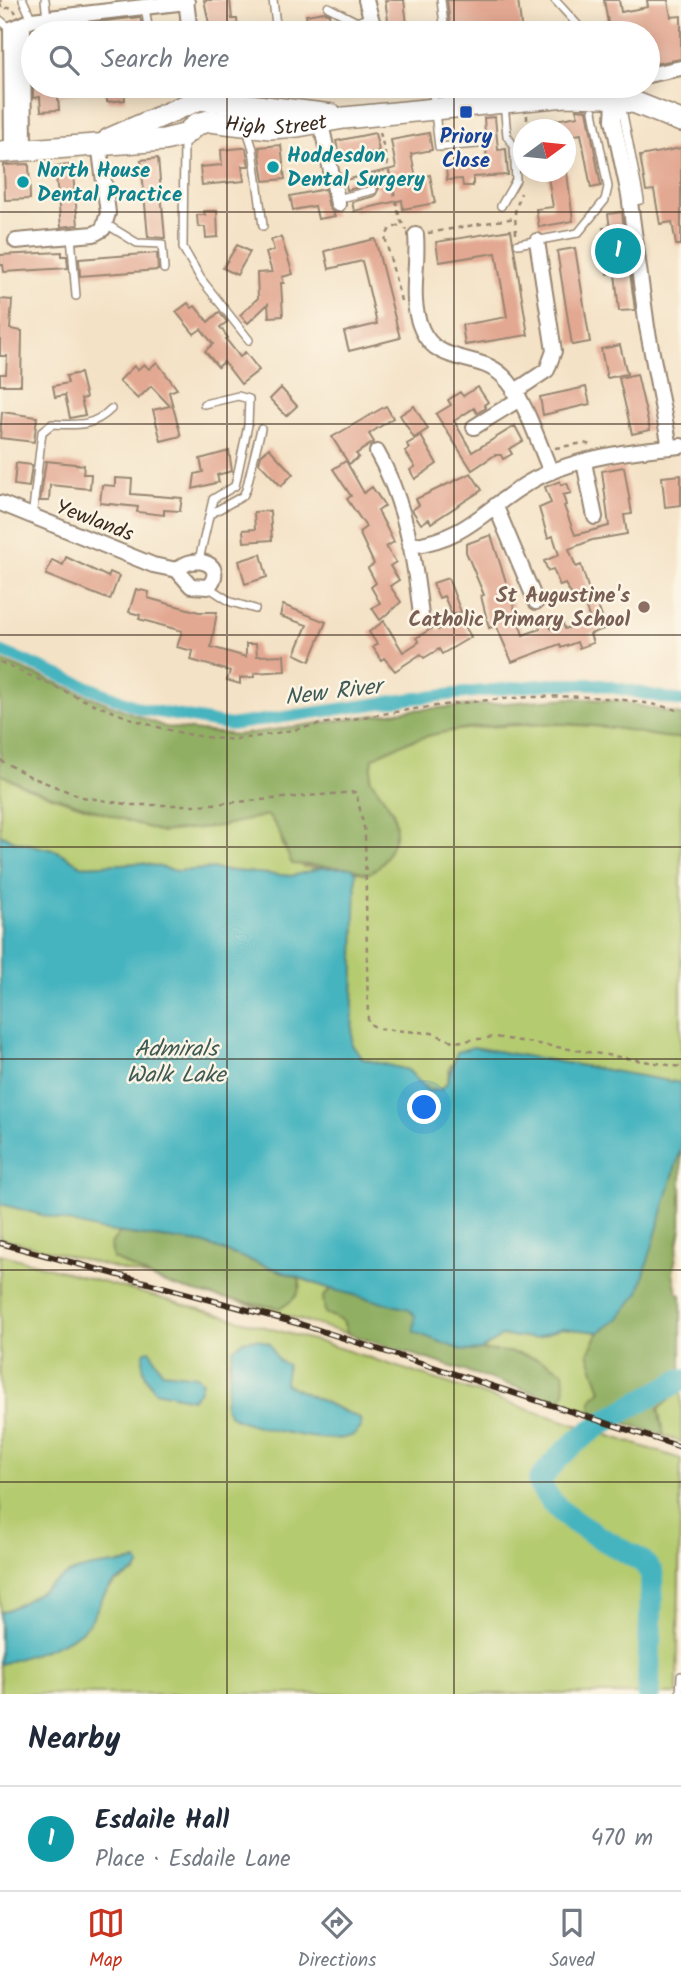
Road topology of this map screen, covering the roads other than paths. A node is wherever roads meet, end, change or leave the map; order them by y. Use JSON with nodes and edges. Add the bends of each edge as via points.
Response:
{"nodes":[{"id":1,"x":23,"y":0,"type":"edge"},
{"id":2,"x":45,"y":0,"type":"edge"},
{"id":3,"x":273,"y":0,"type":"edge"},
{"id":4,"x":366,"y":0,"type":"edge"},
{"id":5,"x":442,"y":0,"type":"edge"},
{"id":6,"x":555,"y":0,"type":"edge"},
{"id":7,"x":187,"y":1,"type":"edge"},
{"id":8,"x":127,"y":4,"type":"edge"},
{"id":9,"x":145,"y":6,"type":"junction"},
{"id":10,"x":328,"y":7,"type":"dead end"},
{"id":11,"x":73,"y":15,"type":"junction"},
{"id":12,"x":47,"y":18,"type":"junction"},
{"id":13,"x":28,"y":21,"type":"edge"},
{"id":14,"x":74,"y":21,"type":"edge"},
{"id":15,"x":147,"y":21,"type":"edge"},
{"id":16,"x":189,"y":21,"type":"edge"},
{"id":17,"x":276,"y":21,"type":"edge"},
{"id":18,"x":364,"y":21,"type":"edge"},
{"id":19,"x":367,"y":21,"type":"edge"},
{"id":20,"x":444,"y":21,"type":"edge"},
{"id":21,"x":574,"y":21,"type":"edge"},
{"id":22,"x":16,"y":23,"type":"edge"},
{"id":23,"x":681,"y":68,"type":"edge"},
{"id":24,"x":660,"y":72,"type":"edge"},
{"id":25,"x":433,"y":98,"type":"edge"},
{"id":26,"x":457,"y":98,"type":"edge"},
{"id":27,"x":496,"y":98,"type":"edge"},
{"id":28,"x":531,"y":98,"type":"edge"},
{"id":29,"x":610,"y":98,"type":"edge"},
{"id":30,"x":610,"y":98,"type":"edge"},
{"id":31,"x":617,"y":98,"type":"edge"},
{"id":32,"x":514,"y":99,"type":"junction"},
{"id":33,"x":197,"y":107,"type":"edge"},
{"id":34,"x":434,"y":110,"type":"junction"},
{"id":35,"x":244,"y":116,"type":"junction"},
{"id":36,"x":320,"y":118,"type":"junction"},
{"id":37,"x":681,"y":121,"type":"edge"},
{"id":38,"x":99,"y":143,"type":"junction"},
{"id":39,"x":478,"y":144,"type":"dead end"},
{"id":40,"x":12,"y":151,"type":"edge"},
{"id":41,"x":373,"y":190,"type":"dead end"},
{"id":42,"x":337,"y":201,"type":"joint"},
{"id":43,"x":501,"y":206,"type":"dead end"},
{"id":44,"x":106,"y":224,"type":"junction"},
{"id":45,"x":262,"y":226,"type":"dead end"},
{"id":46,"x":416,"y":235,"type":"road end"},
{"id":47,"x":71,"y":236,"type":"junction"},
{"id":48,"x":16,"y":241,"type":"dead end"},
{"id":49,"x":537,"y":241,"type":"junction"},
{"id":50,"x":518,"y":244,"type":"road end"},
{"id":51,"x":164,"y":269,"type":"dead end"},
{"id":52,"x":76,"y":296,"type":"dead end"},
{"id":53,"x":249,"y":340,"type":"dead end"},
{"id":54,"x":516,"y":396,"type":"junction"},
{"id":55,"x":204,"y":404,"type":"dead end"},
{"id":56,"x":111,"y":409,"type":"dead end"},
{"id":57,"x":474,"y":427,"type":"dead end"},
{"id":58,"x":261,"y":429,"type":"dead end"},
{"id":59,"x":675,"y":447,"type":"edge"},
{"id":60,"x":377,"y":452,"type":"dead end"},
{"id":61,"x":584,"y":462,"type":"junction"},
{"id":62,"x":551,"y":472,"type":"junction"},
{"id":63,"x":0,"y":503,"type":"edge"},
{"id":64,"x":496,"y":507,"type":"junction"},
{"id":65,"x":212,"y":513,"type":"junction"},
{"id":66,"x":595,"y":517,"type":"dead end"},
{"id":67,"x":32,"y":518,"type":"junction"},
{"id":68,"x":410,"y":546,"type":"junction"},
{"id":69,"x":199,"y":560,"type":"junction"},
{"id":70,"x":177,"y":570,"type":"junction"},
{"id":71,"x":208,"y":587,"type":"junction"},
{"id":72,"x":536,"y":602,"type":"dead end"},
{"id":73,"x":255,"y":609,"type":"dead end"},
{"id":74,"x":421,"y":616,"type":"dead end"},
{"id":75,"x":681,"y":1676,"type":"edge"},
{"id":76,"x":680,"y":1694,"type":"edge"}],
"edges":[{"from":1,"to":22,"type":"lane"},
{"from":2,"to":12,"type":"lane"},
{"from":3,"to":17,"type":"lane"},
{"from":4,"to":19,"type":"street"},
{"from":5,"to":20,"type":"lane"},
{"from":6,"to":21,"type":"lane"},
{"from":7,"to":9,"type":"street"},
{"from":7,"to":16,"type":"street"},
{"from":8,"to":9,"type":"street"},
{"from":8,"to":11,"type":"street"},
{"from":9,"to":15,"type":"lane"},
{"from":10,"to":18,"type":"lane"},
{"from":11,"to":12,"type":"street"},
{"from":11,"to":14,"type":"lane"},
{"from":12,"to":13,"type":"street"},
{"from":22,"to":40,"type":"street"},
{"from":23,"to":24,"type":"street"},
{"from":25,"to":34,"type":"lane"},
{"from":26,"to":34,"type":"main road","name":"High Street"},
{"from":27,"to":32,"type":"main road","name":"High Street"},
{"from":28,"to":32,"type":"main road","name":"High Street"},
{"from":29,"to":59,"type":"street","via":[[647,327]]},
{"from":30,"to":49,"type":"lane","via":[[607,196],[578,233]]},
{"from":31,"to":37,"type":"main road","name":"High Street"},
{"from":32,"to":43,"type":"lane","via":[[507,136],[514,146],[516,180]]},
{"from":33,"to":35,"type":"main road","name":"High Street"},
{"from":33,"to":38,"type":"main road","name":"High Street"},
{"from":33,"to":38,"type":"main road","name":"High Street","via":[[131,144]]},
{"from":33,"to":53,"type":"lane","via":[[183,248]]},
{"from":34,"to":36,"type":"main road","name":"High Street"},
{"from":34,"to":39,"type":"lane","via":[[439,147]]},
{"from":35,"to":36,"type":"main road","name":"High Street"},
{"from":35,"to":45,"type":"lane","via":[[253,149]]},
{"from":36,"to":42,"type":"street"},
{"from":38,"to":40,"type":"main road","name":"High Street"},
{"from":38,"to":44,"type":"street"},
{"from":41,"to":42,"type":"lane"},
{"from":44,"to":47,"type":"street","via":[[94,234]]},
{"from":44,"to":51,"type":"lane","via":[[137,243],[162,244]]},
{"from":46,"to":54,"type":"street","via":[[415,307],[428,340],[442,354],[494,369]]},
{"from":47,"to":48,"type":"street"},
{"from":47,"to":52,"type":"lane"},
{"from":49,"to":50,"type":"lane"},
{"from":49,"to":54,"type":"street","via":[[554,351],[547,370]]},
{"from":54,"to":57,"type":"street"},
{"from":54,"to":62,"type":"street"},
{"from":55,"to":65,"type":"lane","via":[[238,396],[248,399],[248,425],[235,486],[213,499]]},
{"from":56,"to":67,"type":"lane","via":[[86,425],[52,424],[42,432]]},
{"from":58,"to":65,"type":"lane","via":[[243,496]]},
{"from":59,"to":61,"type":"street"},
{"from":60,"to":68,"type":"street","via":[[394,489]]},
{"from":61,"to":62,"type":"street"},
{"from":61,"to":66,"type":"street"},
{"from":62,"to":64,"type":"street"},
{"from":63,"to":67,"type":"street","name":"Yewlands"},
{"from":64,"to":68,"type":"street","via":[[454,537]]},
{"from":64,"to":72,"type":"street"},
{"from":65,"to":69,"type":"lane"},
{"from":67,"to":70,"type":"street","name":"Yewlands"},
{"from":68,"to":74,"type":"street"},
{"from":69,"to":70,"type":"street"},
{"from":69,"to":71,"type":"street","via":[[214,572]]},
{"from":70,"to":71,"type":"street","name":"Yewlands","via":[[191,586]]},
{"from":71,"to":73,"type":"lane","via":[[231,602]]},
{"from":75,"to":76,"type":"lane"}]}
